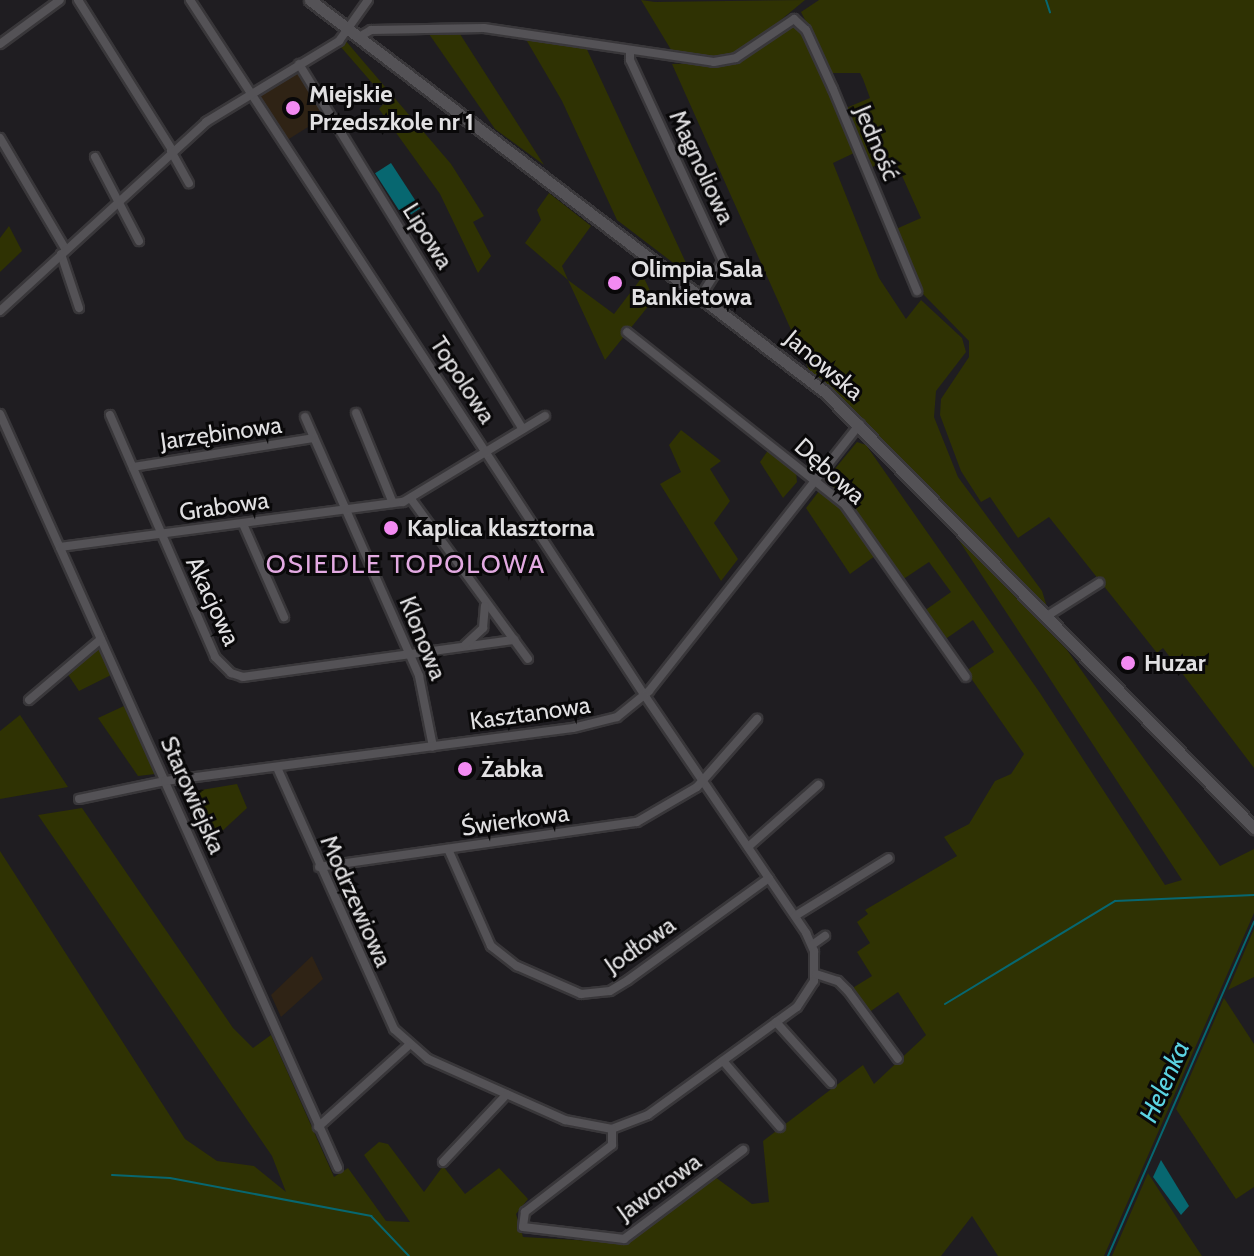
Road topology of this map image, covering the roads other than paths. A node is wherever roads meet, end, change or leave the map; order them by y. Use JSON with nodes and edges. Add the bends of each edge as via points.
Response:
{"nodes":[{"id":1,"x":60,"y":0,"type":"edge"},
{"id":2,"x":78,"y":0,"type":"edge"},
{"id":3,"x":190,"y":0,"type":"edge"},
{"id":4,"x":310,"y":0,"type":"edge"},
{"id":5,"x":368,"y":0,"type":"edge"},
{"id":6,"x":348,"y":29,"type":"junction"},
{"id":7,"x":359,"y":37,"type":"junction"},
{"id":8,"x":0,"y":44,"type":"edge"},
{"id":9,"x":630,"y":50,"type":"junction"},
{"id":10,"x":299,"y":64,"type":"junction"},
{"id":11,"x":251,"y":94,"type":"junction"},
{"id":12,"x":0,"y":138,"type":"edge"},
{"id":13,"x":172,"y":150,"type":"junction"},
{"id":14,"x":95,"y":157,"type":"dead end"},
{"id":15,"x":189,"y":183,"type":"dead end"},
{"id":16,"x":118,"y":201,"type":"junction"},
{"id":17,"x":139,"y":241,"type":"dead end"},
{"id":18,"x":63,"y":252,"type":"junction"},
{"id":19,"x":917,"y":291,"type":"dead end"},
{"id":20,"x":701,"y":296,"type":"junction"},
{"id":21,"x":79,"y":308,"type":"dead end"},
{"id":22,"x":0,"y":311,"type":"edge"},
{"id":23,"x":627,"y":332,"type":"dead end"},
{"id":24,"x":356,"y":413,"type":"dead end"},
{"id":25,"x":0,"y":414,"type":"edge"},
{"id":26,"x":110,"y":415,"type":"dead end"},
{"id":27,"x":545,"y":416,"type":"dead end"},
{"id":28,"x":305,"y":417,"type":"dead end"},
{"id":29,"x":860,"y":424,"type":"junction"},
{"id":30,"x":0,"y":425,"type":"edge"},
{"id":31,"x":523,"y":429,"type":"junction"},
{"id":32,"x":12,"y":438,"type":"junction"},
{"id":33,"x":314,"y":438,"type":"junction"},
{"id":34,"x":486,"y":453,"type":"junction"},
{"id":35,"x":133,"y":467,"type":"junction"},
{"id":36,"x":814,"y":480,"type":"junction"},
{"id":37,"x":411,"y":499,"type":"junction"},
{"id":38,"x":393,"y":503,"type":"junction"},
{"id":39,"x":346,"y":510,"type":"junction"},
{"id":40,"x":243,"y":524,"type":"junction"},
{"id":41,"x":162,"y":535,"type":"junction"},
{"id":42,"x":60,"y":547,"type":"junction"},
{"id":43,"x":1099,"y":583,"type":"dead end"},
{"id":44,"x":485,"y":606,"type":"junction"},
{"id":45,"x":1047,"y":616,"type":"junction"},
{"id":46,"x":284,"y":617,"type":"dead end"},
{"id":47,"x":101,"y":639,"type":"junction"},
{"id":48,"x":514,"y":640,"type":"junction"},
{"id":49,"x":461,"y":647,"type":"junction"},
{"id":50,"x":409,"y":654,"type":"junction"},
{"id":51,"x":528,"y":659,"type":"dead end"},
{"id":52,"x":966,"y":677,"type":"dead end"},
{"id":53,"x":645,"y":696,"type":"junction"},
{"id":54,"x":29,"y":700,"type":"dead end"},
{"id":55,"x":757,"y":719,"type":"dead end"},
{"id":56,"x":433,"y":747,"type":"junction"},
{"id":57,"x":277,"y":768,"type":"junction"},
{"id":58,"x":703,"y":780,"type":"junction"},
{"id":59,"x":165,"y":781,"type":"junction"},
{"id":60,"x":818,"y":785,"type":"dead end"},
{"id":61,"x":79,"y":799,"type":"dead end"},
{"id":62,"x":1254,"y":828,"type":"edge"},
{"id":63,"x":748,"y":847,"type":"junction"},
{"id":64,"x":448,"y":849,"type":"junction"},
{"id":65,"x":889,"y":858,"type":"dead end"},
{"id":66,"x":319,"y":867,"type":"junction"},
{"id":67,"x":769,"y":878,"type":"junction"},
{"id":68,"x":795,"y":916,"type":"junction"},
{"id":69,"x":825,"y":936,"type":"dead end"},
{"id":70,"x":812,"y":945,"type":"junction"},
{"id":71,"x":816,"y":974,"type":"junction"},
{"id":72,"x":776,"y":1022,"type":"junction"},
{"id":73,"x":408,"y":1046,"type":"junction"},
{"id":74,"x":898,"y":1059,"type":"dead end"},
{"id":75,"x":723,"y":1061,"type":"junction"},
{"id":76,"x":831,"y":1083,"type":"dead end"},
{"id":77,"x":507,"y":1094,"type":"junction"},
{"id":78,"x":318,"y":1127,"type":"junction"},
{"id":79,"x":780,"y":1127,"type":"dead end"},
{"id":80,"x":612,"y":1129,"type":"junction"},
{"id":81,"x":743,"y":1150,"type":"dead end"},
{"id":82,"x":443,"y":1162,"type":"dead end"},
{"id":83,"x":338,"y":1168,"type":"dead end"}],
"edges":[{"from":1,"to":8,"type":"street"},
{"from":2,"to":13,"type":"street"},
{"from":3,"to":11,"type":"street","name":"Topolowa"},
{"from":4,"to":6,"type":"main road","name":"Janowska"},
{"from":5,"to":6,"type":"street"},
{"from":6,"to":7,"type":"main road","name":"Janowska"},
{"from":6,"to":10,"type":"street","via":[[339,41]]},
{"from":7,"to":9,"type":"street","via":[[371,30],[484,28]]},
{"from":7,"to":20,"type":"main road","name":"Janowska"},
{"from":9,"to":19,"type":"street","name":"Jedność","via":[[674,59],[728,60],[791,19],[806,30]]},
{"from":9,"to":20,"type":"street","name":"Magnoliowa","via":[[630,60],[723,261]]},
{"from":10,"to":11,"type":"street"},
{"from":10,"to":31,"type":"street","name":"Lipowa"},
{"from":11,"to":13,"type":"street"},
{"from":11,"to":34,"type":"street","name":"Topolowa"},
{"from":12,"to":18,"type":"street"},
{"from":13,"to":15,"type":"street"},
{"from":13,"to":16,"type":"street"},
{"from":14,"to":16,"type":"street"},
{"from":16,"to":17,"type":"street"},
{"from":16,"to":18,"type":"street"},
{"from":18,"to":21,"type":"street"},
{"from":18,"to":22,"type":"street"},
{"from":20,"to":29,"type":"main road","name":"Janowska"},
{"from":23,"to":36,"type":"street","name":"Dębowa"},
{"from":24,"to":38,"type":"street"},
{"from":25,"to":32,"type":"street","name":"Starowiejska"},
{"from":26,"to":35,"type":"street","name":"Akacjowa"},
{"from":27,"to":31,"type":"street","name":"Grabowa"},
{"from":28,"to":33,"type":"street","name":"Klonowa"},
{"from":29,"to":36,"type":"street","name":"Kasztanowa"},
{"from":29,"to":45,"type":"main road","name":"Janowska"},
{"from":30,"to":32,"type":"street","name":"Starowiejska"},
{"from":31,"to":34,"type":"street","name":"Grabowa"},
{"from":32,"to":42,"type":"street","name":"Starowiejska"},
{"from":33,"to":35,"type":"street","name":"Jarzębinowa"},
{"from":33,"to":39,"type":"street","name":"Klonowa"},
{"from":34,"to":37,"type":"street","name":"Grabowa"},
{"from":34,"to":53,"type":"street","name":"Topolowa"},
{"from":35,"to":41,"type":"street","name":"Akacjowa"},
{"from":36,"to":52,"type":"street","name":"Dębowa","via":[[845,505]]},
{"from":36,"to":53,"type":"street","name":"Kasztanowa"},
{"from":37,"to":38,"type":"street","name":"Grabowa"},
{"from":37,"to":44,"type":"street"},
{"from":38,"to":39,"type":"street","name":"Grabowa"},
{"from":39,"to":40,"type":"street","name":"Grabowa"},
{"from":39,"to":50,"type":"street","name":"Klonowa"},
{"from":40,"to":41,"type":"street","name":"Grabowa"},
{"from":40,"to":46,"type":"street"},
{"from":41,"to":42,"type":"street","name":"Grabowa"},
{"from":41,"to":50,"type":"street","name":"Akacjowa","via":[[215,657],[231,673],[243,677]]},
{"from":42,"to":47,"type":"street","name":"Starowiejska"},
{"from":43,"to":45,"type":"street"},
{"from":44,"to":48,"type":"street"},
{"from":44,"to":49,"type":"street","via":[[483,628]]},
{"from":45,"to":62,"type":"main road","name":"Janowska"},
{"from":47,"to":54,"type":"street"},
{"from":47,"to":59,"type":"street","name":"Starowiejska"},
{"from":48,"to":49,"type":"street","name":"Akacjowa"},
{"from":48,"to":51,"type":"street"},
{"from":49,"to":50,"type":"street","name":"Akacjowa"},
{"from":50,"to":56,"type":"street","name":"Klonowa","via":[[426,700]]},
{"from":53,"to":56,"type":"street","name":"Kasztanowa","via":[[624,713],[597,724]]},
{"from":53,"to":58,"type":"street","name":"Topolowa"},
{"from":55,"to":58,"type":"street"},
{"from":56,"to":57,"type":"street","name":"Kasztanowa"},
{"from":57,"to":59,"type":"street","name":"Kasztanowa"},
{"from":57,"to":66,"type":"street","name":"Modrzewiowa"},
{"from":58,"to":63,"type":"street","name":"Topolowa"},
{"from":58,"to":64,"type":"street","name":"Świerkowa","via":[[678,802],[637,822]]},
{"from":59,"to":61,"type":"street","name":"Kasztanowa"},
{"from":59,"to":78,"type":"street","name":"Starowiejska"},
{"from":60,"to":63,"type":"street"},
{"from":63,"to":67,"type":"street","name":"Topolowa"},
{"from":64,"to":66,"type":"street","name":"Świerkowa"},
{"from":64,"to":67,"type":"street","name":"Jodłowa","via":[[491,946],[517,966],[581,994],[610,991],[628,980]]},
{"from":65,"to":68,"type":"street"},
{"from":66,"to":73,"type":"street","name":"Modrzewiowa","via":[[381,1007]]},
{"from":67,"to":68,"type":"street","name":"Topolowa"},
{"from":68,"to":70,"type":"street","name":"Topolowa"},
{"from":69,"to":70,"type":"street"},
{"from":70,"to":71,"type":"street","name":"Topolowa"},
{"from":71,"to":72,"type":"street","via":[[805,997]]},
{"from":71,"to":74,"type":"street","via":[[838,981],[848,991]]},
{"from":72,"to":75,"type":"street"},
{"from":72,"to":76,"type":"street"},
{"from":73,"to":77,"type":"street","name":"Modrzewiowa"},
{"from":73,"to":78,"type":"street"},
{"from":75,"to":79,"type":"street"},
{"from":75,"to":80,"type":"street","via":[[648,1115]]},
{"from":77,"to":80,"type":"street","name":"Modrzewiowa","via":[[565,1120]]},
{"from":77,"to":82,"type":"street"},
{"from":78,"to":83,"type":"street","name":"Starowiejska"},
{"from":80,"to":81,"type":"street","name":"Jaworowa","via":[[612,1145],[525,1212],[523,1227],[624,1239]]}]}
